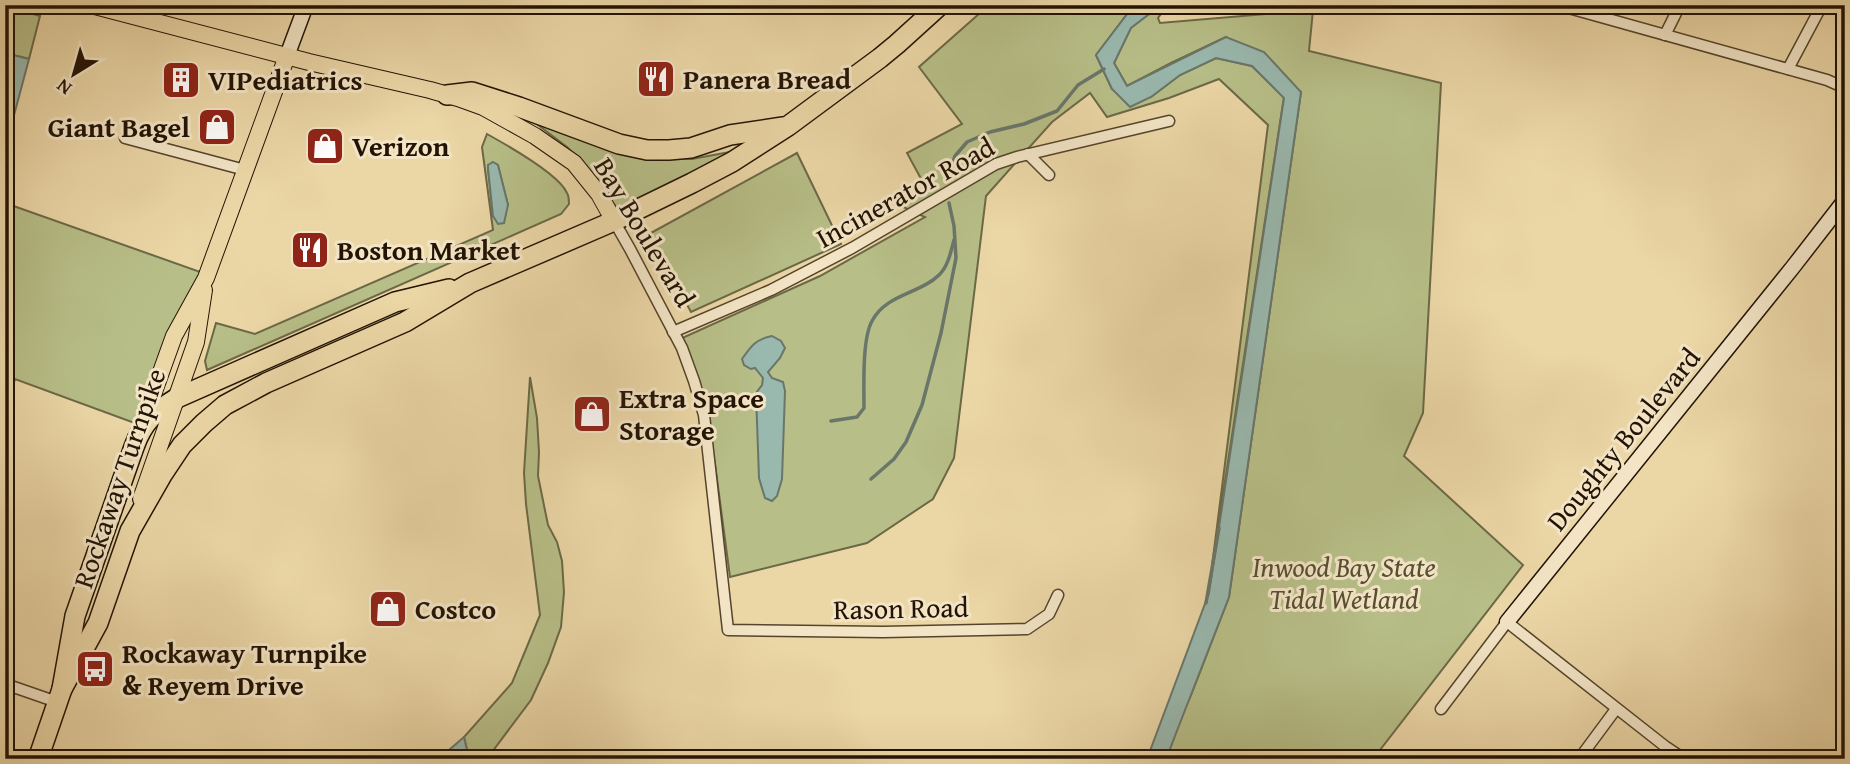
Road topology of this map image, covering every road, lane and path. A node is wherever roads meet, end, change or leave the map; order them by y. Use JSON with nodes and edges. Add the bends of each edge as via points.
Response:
{"nodes":[{"id":1,"x":91,"y":5,"type":"edge"},
{"id":2,"x":306,"y":5,"type":"edge"},
{"id":3,"x":940,"y":5,"type":"edge"},
{"id":4,"x":1558,"y":5,"type":"edge"},
{"id":5,"x":1680,"y":5,"type":"edge"},
{"id":6,"x":1822,"y":5,"type":"edge"},
{"id":7,"x":1665,"y":35,"type":"junction"},
{"id":8,"x":287,"y":56,"type":"junction"},
{"id":9,"x":1788,"y":69,"type":"junction"},
{"id":10,"x":1845,"y":88,"type":"edge"},
{"id":11,"x":447,"y":95,"type":"junction"},
{"id":12,"x":1169,"y":121,"type":"dead end"},
{"id":13,"x":788,"y":126,"type":"junction"},
{"id":14,"x":125,"y":138,"type":"dead end"},
{"id":15,"x":1028,"y":154,"type":"junction"},
{"id":16,"x":245,"y":170,"type":"junction"},
{"id":17,"x":1049,"y":175,"type":"dead end"},
{"id":18,"x":1845,"y":200,"type":"edge"},
{"id":19,"x":614,"y":221,"type":"junction"},
{"id":20,"x":206,"y":278,"type":"junction"},
{"id":21,"x":470,"y":283,"type":"junction"},
{"id":22,"x":673,"y":331,"type":"junction"},
{"id":23,"x":177,"y":398,"type":"junction"},
{"id":24,"x":140,"y":430,"type":"junction"},
{"id":25,"x":130,"y":531,"type":"junction"},
{"id":26,"x":1058,"y":595,"type":"dead end"},
{"id":27,"x":1507,"y":622,"type":"junction"},
{"id":28,"x":728,"y":630,"type":"joint"},
{"id":29,"x":5,"y":684,"type":"edge"},
{"id":30,"x":60,"y":696,"type":"junction"},
{"id":31,"x":1441,"y":709,"type":"dead end"},
{"id":32,"x":1616,"y":709,"type":"junction"},
{"id":33,"x":38,"y":759,"type":"edge"},
{"id":34,"x":1579,"y":759,"type":"edge"},
{"id":35,"x":1684,"y":759,"type":"edge"}],
"edges":[{"from":1,"to":8,"type":"main road","name":"Bay Boulevard"},
{"from":2,"to":8,"type":"main road","name":"Rockaway Turnpike"},
{"from":3,"to":13,"type":"highway","via":[[897,44]]},
{"from":4,"to":7,"type":"street"},
{"from":5,"to":7,"type":"street"},
{"from":6,"to":9,"type":"street"},
{"from":7,"to":9,"type":"street"},
{"from":8,"to":11,"type":"main road","name":"Bay Boulevard"},
{"from":8,"to":16,"type":"main road","name":"Rockaway Turnpike"},
{"from":9,"to":10,"type":"street"},
{"from":11,"to":13,"type":"highway","via":[[472,92],[647,150],[691,148],[730,135]]},
{"from":11,"to":19,"type":"main road","name":"Bay Boulevard","via":[[496,113],[563,154],[591,184]]},
{"from":12,"to":15,"type":"street","name":"Incinerator Road"},
{"from":13,"to":19,"type":"highway","via":[[692,183]]},
{"from":14,"to":16,"type":"street"},
{"from":15,"to":17,"type":"street"},
{"from":15,"to":22,"type":"street","name":"Incinerator Road","via":[[996,164],[771,290]]},
{"from":16,"to":20,"type":"main road","name":"Rockaway Turnpike"},
{"from":18,"to":27,"type":"main road","name":"Doughty Boulevard"},
{"from":19,"to":21,"type":"highway"},
{"from":19,"to":22,"type":"street","name":"Bay Boulevard"},
{"from":20,"to":23,"type":"main road","name":"Rockaway Turnpike","via":[[196,342]]},
{"from":20,"to":24,"type":"main road","name":"Rockaway Turnpike","via":[[174,336]]},
{"from":21,"to":23,"type":"highway","via":[[395,302]]},
{"from":21,"to":25,"type":"highway","via":[[405,322],[225,405],[182,445]]},
{"from":22,"to":28,"type":"street","name":"Bay Boulevard","via":[[704,415]]},
{"from":23,"to":24,"type":"highway"},
{"from":23,"to":25,"type":"main road","name":"Rockaway Turnpike"},
{"from":24,"to":30,"type":"highway","name":"Rockaway Turnpike","via":[[75,616]]},
{"from":25,"to":30,"type":"highway","name":"Rockaway Turnpike","via":[[97,623]]},
{"from":26,"to":28,"type":"street","name":"Rason Road","via":[[1049,614],[1027,629]]},
{"from":27,"to":31,"type":"street","name":"Doughty Boulevard"},
{"from":27,"to":32,"type":"street"},
{"from":29,"to":30,"type":"street"},
{"from":30,"to":33,"type":"highway","name":"Rockaway Turnpike"},
{"from":32,"to":34,"type":"street"},
{"from":32,"to":35,"type":"street"}]}
